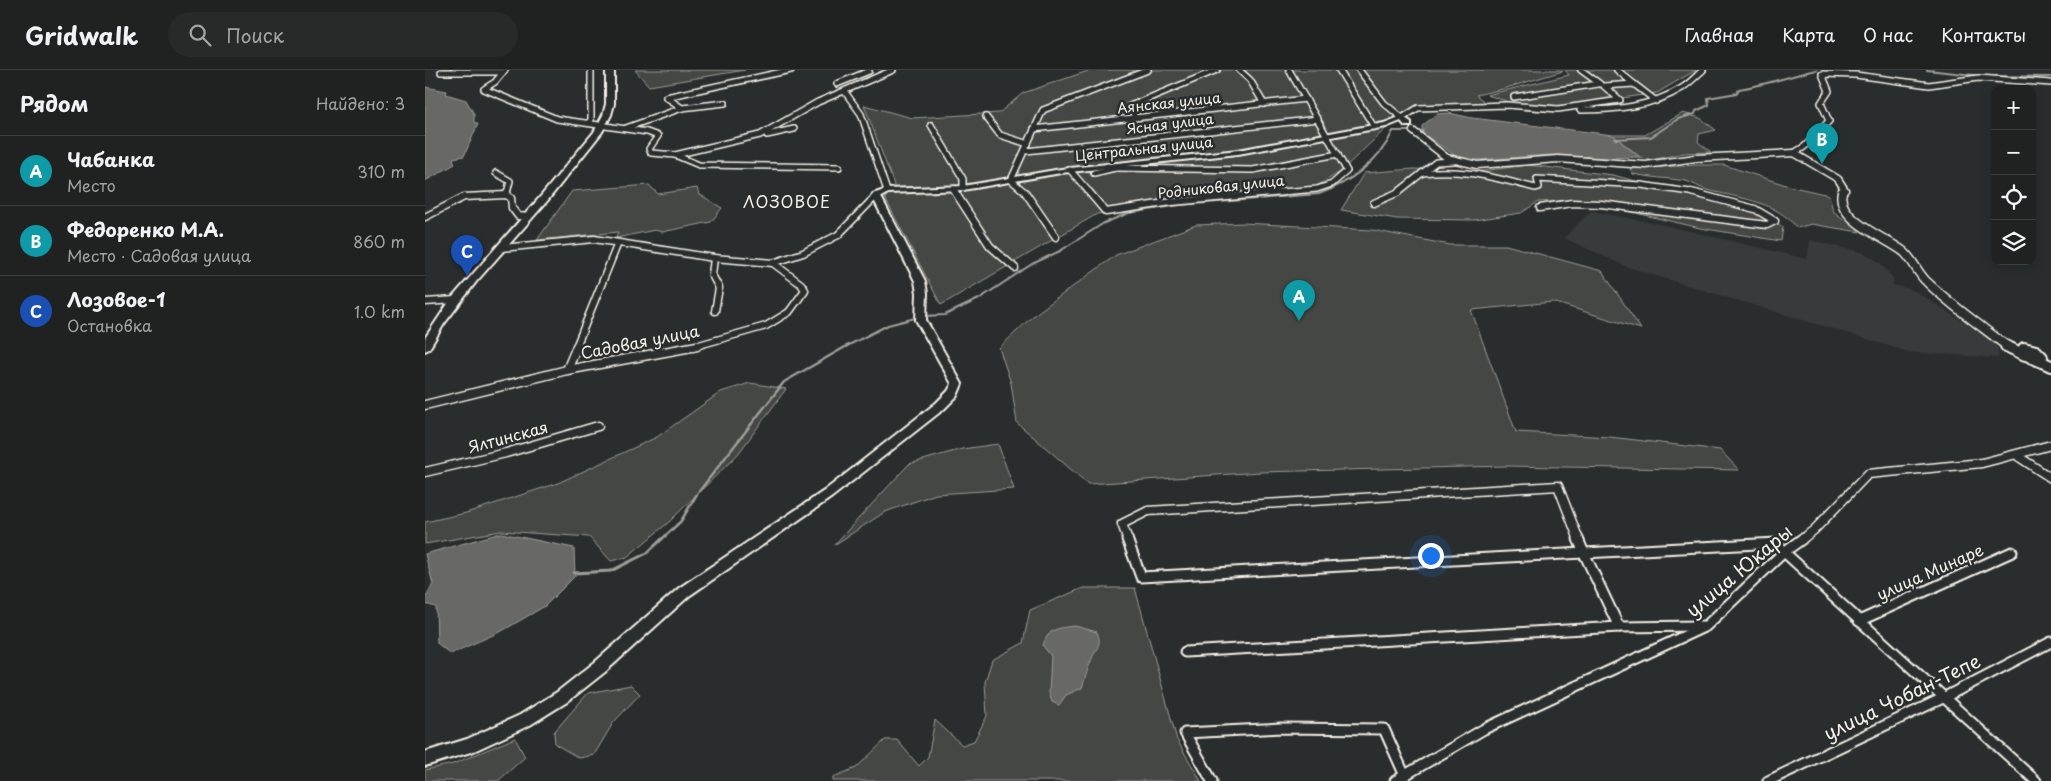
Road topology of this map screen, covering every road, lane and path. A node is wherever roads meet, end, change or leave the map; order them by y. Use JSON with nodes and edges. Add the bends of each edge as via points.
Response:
{"nodes":[{"id":1,"x":591,"y":70,"type":"edge"},
{"id":2,"x":609,"y":70,"type":"edge"},
{"id":3,"x":791,"y":70,"type":"edge"},
{"id":4,"x":870,"y":70,"type":"edge"},
{"id":5,"x":893,"y":70,"type":"edge"},
{"id":6,"x":1148,"y":70,"type":"edge"},
{"id":7,"x":1217,"y":70,"type":"edge"},
{"id":8,"x":1239,"y":70,"type":"edge"},
{"id":9,"x":1289,"y":70,"type":"edge"},
{"id":10,"x":1339,"y":70,"type":"edge"},
{"id":11,"x":1359,"y":70,"type":"edge"},
{"id":12,"x":1581,"y":70,"type":"edge"},
{"id":13,"x":1617,"y":70,"type":"edge"},
{"id":14,"x":1703,"y":70,"type":"edge"},
{"id":15,"x":504,"y":71,"type":"edge"},
{"id":16,"x":441,"y":72,"type":"dead end"},
{"id":17,"x":880,"y":76,"type":"junction"},
{"id":18,"x":2051,"y":83,"type":"edge"},
{"id":19,"x":837,"y":84,"type":"dead end"},
{"id":20,"x":1634,"y":84,"type":"junction"},
{"id":21,"x":1601,"y":85,"type":"junction"},
{"id":22,"x":845,"y":92,"type":"junction"},
{"id":23,"x":1514,"y":97,"type":"dead end"},
{"id":24,"x":1306,"y":99,"type":"junction"},
{"id":25,"x":1656,"y":101,"type":"junction"},
{"id":26,"x":725,"y":102,"type":"dead end"},
{"id":27,"x":1265,"y":104,"type":"junction"},
{"id":28,"x":682,"y":108,"type":"junction"},
{"id":29,"x":1558,"y":109,"type":"junction"},
{"id":30,"x":986,"y":116,"type":"dead end"},
{"id":31,"x":1135,"y":118,"type":"junction"},
{"id":32,"x":1401,"y":118,"type":"junction"},
{"id":33,"x":1318,"y":119,"type":"junction"},
{"id":34,"x":588,"y":123,"type":"junction"},
{"id":35,"x":1408,"y":124,"type":"junction"},
{"id":36,"x":931,"y":125,"type":"dead end"},
{"id":37,"x":1386,"y":125,"type":"junction"},
{"id":38,"x":600,"y":126,"type":"junction"},
{"id":39,"x":1374,"y":126,"type":"junction"},
{"id":40,"x":624,"y":129,"type":"junction"},
{"id":41,"x":794,"y":129,"type":"dead end"},
{"id":42,"x":1035,"y":129,"type":"junction"},
{"id":43,"x":1413,"y":131,"type":"joint"},
{"id":44,"x":1327,"y":135,"type":"junction"},
{"id":45,"x":760,"y":136,"type":"junction"},
{"id":46,"x":1028,"y":144,"type":"junction"},
{"id":47,"x":1026,"y":151,"type":"junction"},
{"id":48,"x":1338,"y":154,"type":"junction"},
{"id":49,"x":1795,"y":154,"type":"junction"},
{"id":50,"x":675,"y":155,"type":"junction"},
{"id":51,"x":1454,"y":161,"type":"junction"},
{"id":52,"x":839,"y":167,"type":"dead end"},
{"id":53,"x":1111,"y":167,"type":"junction"},
{"id":54,"x":1070,"y":170,"type":"junction"},
{"id":55,"x":496,"y":173,"type":"dead end"},
{"id":56,"x":1094,"y":173,"type":"dead end"},
{"id":57,"x":1422,"y":173,"type":"junction"},
{"id":58,"x":1011,"y":180,"type":"junction"},
{"id":59,"x":963,"y":188,"type":"junction"},
{"id":60,"x":953,"y":189,"type":"junction"},
{"id":61,"x":887,"y":191,"type":"junction"},
{"id":62,"x":506,"y":195,"type":"junction"},
{"id":63,"x":876,"y":196,"type":"junction"},
{"id":64,"x":1374,"y":203,"type":"dead end"},
{"id":65,"x":1539,"y":208,"type":"dead end"},
{"id":66,"x":425,"y":217,"type":"edge"},
{"id":67,"x":528,"y":217,"type":"junction"},
{"id":68,"x":1056,"y":237,"type":"dead end"},
{"id":69,"x":619,"y":243,"type":"junction"},
{"id":70,"x":501,"y":248,"type":"junction"},
{"id":71,"x":714,"y":258,"type":"junction"},
{"id":72,"x":773,"y":263,"type":"junction"},
{"id":73,"x":1015,"y":268,"type":"dead end"},
{"id":74,"x":457,"y":300,"type":"junction"},
{"id":75,"x":425,"y":302,"type":"edge"},
{"id":76,"x":715,"y":311,"type":"dead end"},
{"id":77,"x":425,"y":347,"type":"edge"},
{"id":78,"x":2028,"y":354,"type":"junction"},
{"id":79,"x":2047,"y":358,"type":"edge"},
{"id":80,"x":2051,"y":366,"type":"edge"},
{"id":81,"x":567,"y":370,"type":"junction"},
{"id":82,"x":425,"y":405,"type":"edge"},
{"id":83,"x":598,"y":426,"type":"dead end"},
{"id":84,"x":2051,"y":445,"type":"edge"},
{"id":85,"x":2019,"y":457,"type":"junction"},
{"id":86,"x":425,"y":472,"type":"edge"},
{"id":87,"x":2051,"y":478,"type":"edge"},
{"id":88,"x":1784,"y":552,"type":"junction"},
{"id":89,"x":2013,"y":552,"type":"dead end"},
{"id":90,"x":1584,"y":553,"type":"junction"},
{"id":91,"x":1859,"y":621,"type":"junction"},
{"id":92,"x":1706,"y":626,"type":"junction"},
{"id":93,"x":1619,"y":627,"type":"junction"},
{"id":94,"x":2051,"y":642,"type":"edge"},
{"id":95,"x":1185,"y":652,"type":"dead end"},
{"id":96,"x":1943,"y":698,"type":"junction"},
{"id":97,"x":425,"y":759,"type":"edge"},
{"id":98,"x":1400,"y":779,"type":"edge"},
{"id":99,"x":1212,"y":781,"type":"edge"},
{"id":100,"x":1768,"y":781,"type":"edge"},
{"id":101,"x":2036,"y":781,"type":"edge"}],
"edges":[{"from":1,"to":34,"type":"street","via":[[591,120]]},
{"from":2,"to":38,"type":"main road","via":[[611,98]]},
{"from":3,"to":28,"type":"street","via":[[666,97]]},
{"from":4,"to":17,"type":"street"},
{"from":4,"to":19,"type":"street"},
{"from":5,"to":17,"type":"street"},
{"from":6,"to":42,"type":"street","via":[[1043,110],[1037,117]]},
{"from":7,"to":31,"type":"street","via":[[1130,106]]},
{"from":8,"to":27,"type":"street","via":[[1250,80]]},
{"from":9,"to":24,"type":"street","name":"Родниковая улица"},
{"from":10,"to":39,"type":"street"},
{"from":11,"to":32,"type":"street","via":[[1384,103]]},
{"from":12,"to":21,"type":"street"},
{"from":13,"to":20,"type":"street"},
{"from":14,"to":25,"type":"street","via":[[1683,87]]},
{"from":15,"to":16,"type":"street"},
{"from":15,"to":34,"type":"street","via":[[484,89],[557,119]]},
{"from":17,"to":22,"type":"street"},
{"from":18,"to":49,"type":"street","via":[[1978,78],[1919,85],[1822,74],[1829,91],[1821,103],[1829,121]]},
{"from":20,"to":21,"type":"street"},
{"from":20,"to":25,"type":"street"},
{"from":21,"to":23,"type":"street"},
{"from":21,"to":29,"type":"street","via":[[1620,100]]},
{"from":22,"to":45,"type":"street","via":[[818,102]]},
{"from":22,"to":61,"type":"street","via":[[861,114]]},
{"from":24,"to":27,"type":"street","name":"Аянская улица"},
{"from":24,"to":33,"type":"street","name":"Родниковая улица"},
{"from":25,"to":29,"type":"street","via":[[1623,109]]},
{"from":26,"to":28,"type":"street"},
{"from":27,"to":31,"type":"street","name":"Аянская улица"},
{"from":28,"to":40,"type":"street"},
{"from":29,"to":32,"type":"street","via":[[1507,105],[1418,108]]},
{"from":30,"to":46,"type":"street","via":[[1000,135]]},
{"from":31,"to":42,"type":"street","name":"Аянская улица"},
{"from":32,"to":35,"type":"main road"},
{"from":32,"to":37,"type":"main road","name":"Центральная улица"},
{"from":33,"to":44,"type":"street","name":"Родниковая улица"},
{"from":33,"to":47,"type":"street","name":"Ясная улица"},
{"from":34,"to":38,"type":"street"},
{"from":35,"to":37,"type":"main road"},
{"from":35,"to":43,"type":"street"},
{"from":36,"to":59,"type":"street","via":[[963,179]]},
{"from":37,"to":39,"type":"main road","name":"Центральная улица"},
{"from":38,"to":40,"type":"street"},
{"from":38,"to":67,"type":"main road","via":[[583,152]]},
{"from":39,"to":44,"type":"main road","name":"Центральная улица"},
{"from":40,"to":50,"type":"street","via":[[658,136],[649,151]]},
{"from":41,"to":45,"type":"street"},
{"from":42,"to":46,"type":"street"},
{"from":43,"to":51,"type":"street"},
{"from":44,"to":48,"type":"street","name":"Родниковая улица"},
{"from":44,"to":53,"type":"main road","name":"Центральная улица","via":[[1237,152]]},
{"from":45,"to":50,"type":"street"},
{"from":46,"to":47,"type":"street"},
{"from":47,"to":58,"type":"street"},
{"from":48,"to":53,"type":"street","via":[[1253,170]]},
{"from":48,"to":54,"type":"street","name":"Родниковая улица","via":[[1347,171],[1332,184],[1317,189],[1172,202],[1121,212],[1106,212]]},
{"from":49,"to":51,"type":"street","via":[[1696,158],[1646,165],[1558,159],[1477,165]]},
{"from":49,"to":78,"type":"street","via":[[1837,179],[1845,190],[1841,193],[1845,207],[1857,222],[1905,253],[1928,282],[2009,348]]},
{"from":50,"to":52,"type":"street","via":[[699,165]]},
{"from":51,"to":57,"type":"street","via":[[1436,162]]},
{"from":53,"to":54,"type":"main road","name":"Центральная улица"},
{"from":53,"to":56,"type":"street"},
{"from":54,"to":58,"type":"main road","name":"Центральная улица"},
{"from":55,"to":62,"type":"street","via":[[510,181]]},
{"from":57,"to":64,"type":"street","via":[[1398,193]]},
{"from":57,"to":65,"type":"street","via":[[1466,171],[1536,188],[1539,187],[1537,179],[1652,185],[1732,202],[1763,212],[1775,222],[1767,225],[1601,204],[1572,203]]},
{"from":58,"to":59,"type":"main road","name":"Центральная улица"},
{"from":58,"to":68,"type":"street","via":[[1022,188]]},
{"from":59,"to":60,"type":"main road","name":"Центральная улица"},
{"from":60,"to":61,"type":"main road","name":"Центральная улица"},
{"from":60,"to":73,"type":"street","via":[[990,246]]},
{"from":61,"to":63,"type":"main road"},
{"from":62,"to":66,"type":"street","via":[[464,197]]},
{"from":62,"to":67,"type":"street","via":[[511,198],[512,208],[518,216]]},
{"from":63,"to":72,"type":"street","via":[[838,235],[803,253]]},
{"from":63,"to":97,"type":"main road","via":[[920,282],[921,320],[957,384],[953,393],[828,494],[684,592],[562,697],[525,720],[469,746]]},
{"from":67,"to":70,"type":"main road"},
{"from":69,"to":70,"type":"street","via":[[594,239]]},
{"from":69,"to":71,"type":"street"},
{"from":69,"to":81,"type":"street"},
{"from":70,"to":74,"type":"main road"},
{"from":71,"to":72,"type":"street"},
{"from":71,"to":76,"type":"street","via":[[713,275],[719,288]]},
{"from":72,"to":81,"type":"street","name":"Садовая улица","via":[[805,290],[789,312],[775,322],[682,350]]},
{"from":74,"to":75,"type":"street"},
{"from":74,"to":77,"type":"main road"},
{"from":78,"to":79,"type":"street"},
{"from":78,"to":80,"type":"street"},
{"from":81,"to":82,"type":"street","name":"Садовая улица"},
{"from":83,"to":86,"type":"street","name":"Ялтинская"},
{"from":84,"to":85,"type":"street","name":"улица Юкары"},
{"from":85,"to":87,"type":"street"},
{"from":85,"to":88,"type":"street","name":"улица Юкары","via":[[1970,467],[1867,474],[1813,530]]},
{"from":88,"to":90,"type":"street","via":[[1777,543]]},
{"from":88,"to":91,"type":"street"},
{"from":88,"to":92,"type":"street","name":"улица Юкары"},
{"from":89,"to":91,"type":"street","name":"улица Минаре"},
{"from":90,"to":90,"type":"street","via":[[1141,577],[1122,524],[1148,511],[1558,486]]},
{"from":90,"to":93,"type":"street"},
{"from":91,"to":96,"type":"street"},
{"from":92,"to":93,"type":"street"},
{"from":92,"to":98,"type":"street","name":"улица Юкары","via":[[1484,729]]},
{"from":93,"to":95,"type":"street"},
{"from":94,"to":96,"type":"street","name":"улица Чобан-Тепе"},
{"from":96,"to":100,"type":"street","name":"улица Чобан-Тепе"},
{"from":96,"to":101,"type":"street"},
{"from":98,"to":99,"type":"street","via":[[1384,729],[1281,728],[1185,733]]}]}
